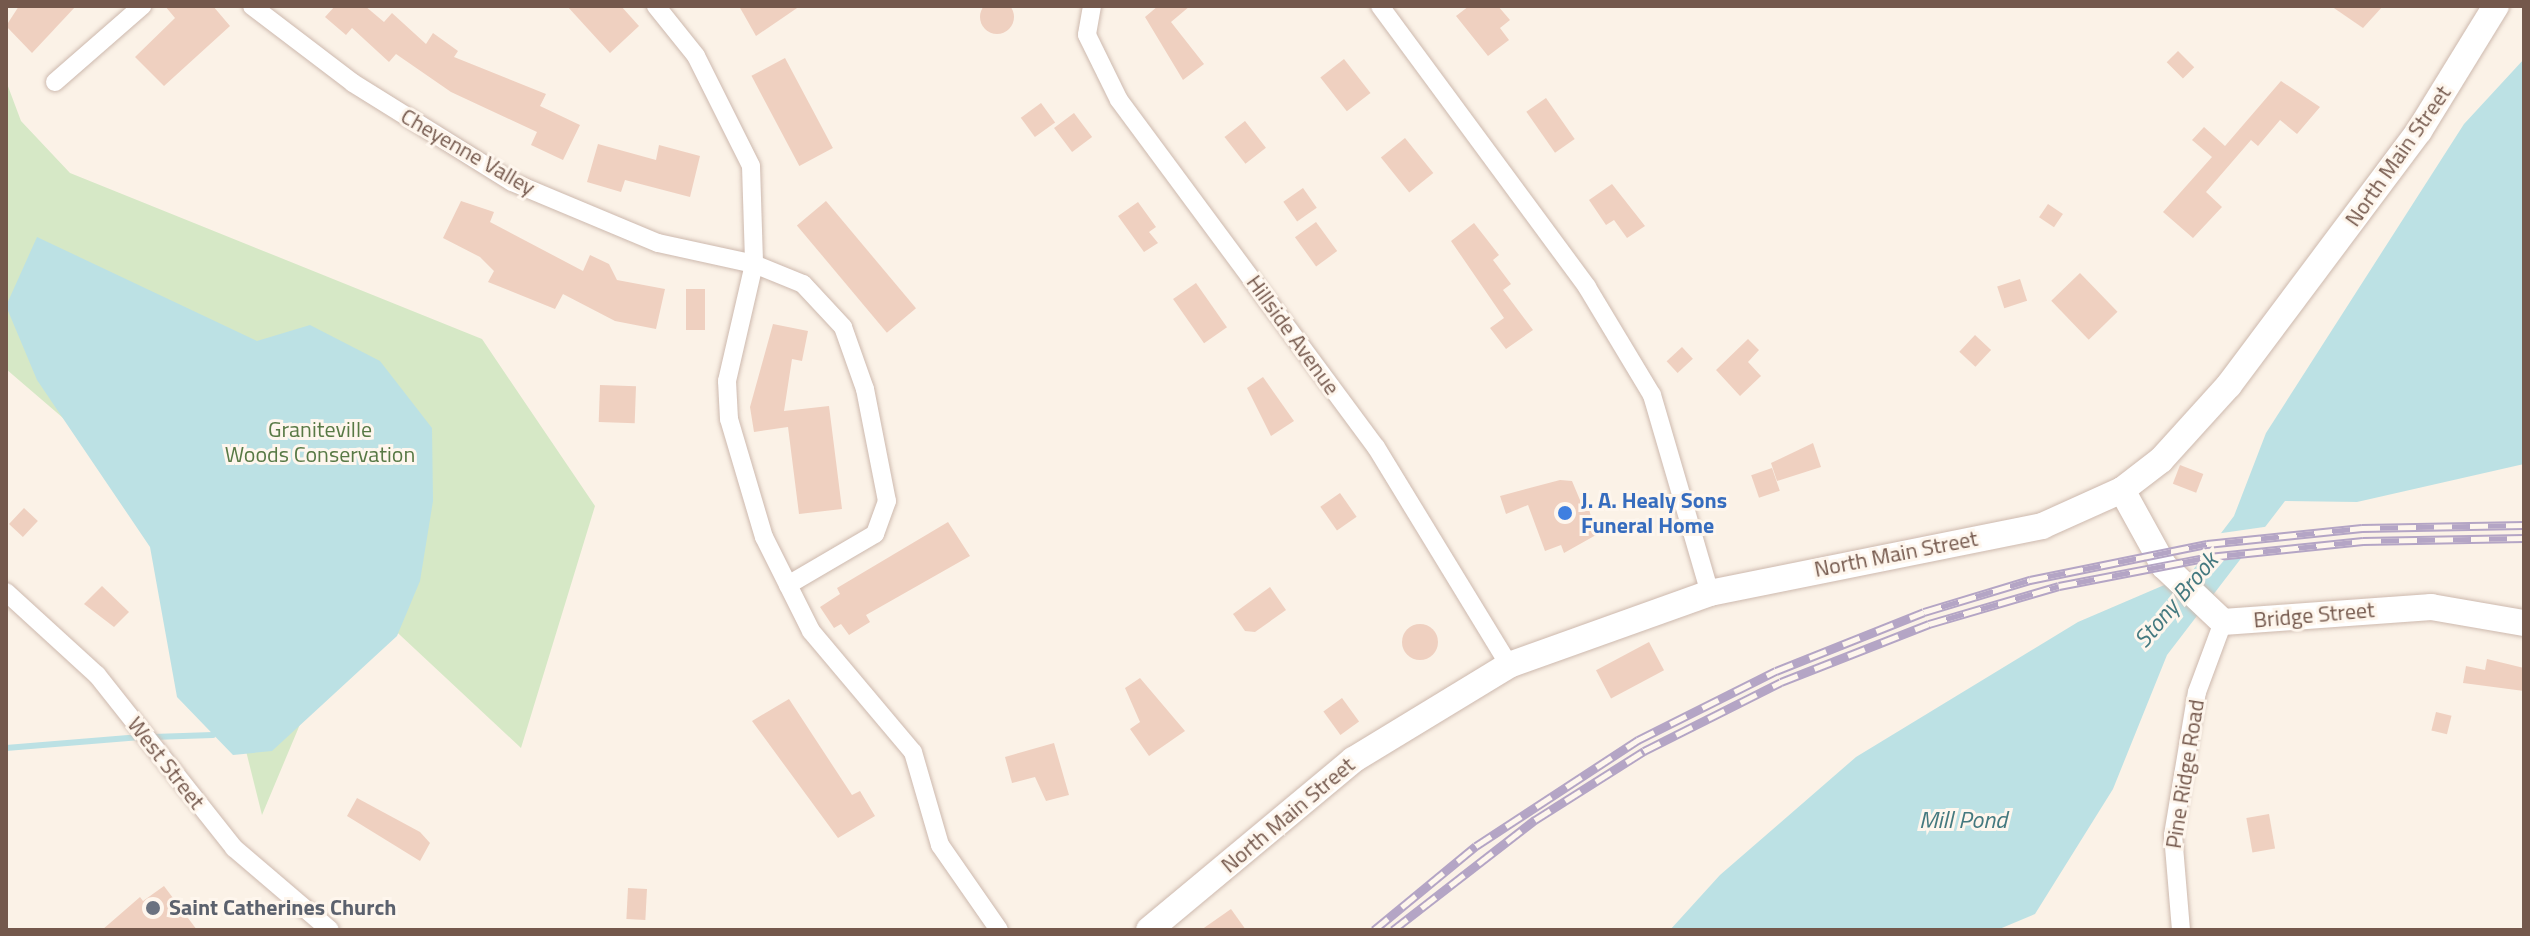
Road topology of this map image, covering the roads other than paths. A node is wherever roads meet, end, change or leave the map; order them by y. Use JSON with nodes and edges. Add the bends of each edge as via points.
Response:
{"nodes":[{"id":1,"x":142,"y":6,"type":"edge"},
{"id":2,"x":252,"y":6,"type":"edge"},
{"id":3,"x":656,"y":6,"type":"edge"},
{"id":4,"x":1092,"y":6,"type":"edge"},
{"id":5,"x":1380,"y":6,"type":"edge"},
{"id":6,"x":2496,"y":6,"type":"edge"},
{"id":7,"x":55,"y":82,"type":"dead end"},
{"id":8,"x":754,"y":264,"type":"junction"},
{"id":9,"x":2122,"y":490,"type":"junction"},
{"id":10,"x":788,"y":585,"type":"junction"},
{"id":11,"x":6,"y":592,"type":"edge"},
{"id":12,"x":1710,"y":593,"type":"junction"},
{"id":13,"x":2214,"y":617,"type":"junction"},
{"id":14,"x":2524,"y":623,"type":"edge"},
{"id":15,"x":1509,"y":665,"type":"junction"},
{"id":16,"x":330,"y":930,"type":"edge"},
{"id":17,"x":999,"y":930,"type":"edge"},
{"id":18,"x":1149,"y":930,"type":"edge"},
{"id":19,"x":2181,"y":930,"type":"edge"}],
"edges":[{"from":1,"to":7,"type":"street"},
{"from":2,"to":8,"type":"street","name":"Cheyenne Valley","via":[[353,83],[512,182],[658,243]]},
{"from":3,"to":8,"type":"street","via":[[696,56],[742,143],[757,224]]},
{"from":4,"to":15,"type":"street","name":"Hillside Avenue","via":[[1087,35],[1119,100],[1376,447]]},
{"from":5,"to":12,"type":"street","via":[[1587,287],[1652,395]]},
{"from":6,"to":9,"type":"main road","name":"North Main Street","via":[[2419,131],[2229,385],[2161,460]]},
{"from":8,"to":10,"type":"street","via":[[732,351],[729,419],[764,537]]},
{"from":8,"to":10,"type":"street","name":"Cheyenne Valley","via":[[803,284],[843,327],[865,389],[887,501],[875,534]]},
{"from":9,"to":12,"type":"main road","name":"North Main Street","via":[[2042,526]]},
{"from":9,"to":13,"type":"main road","via":[[2171,574]]},
{"from":10,"to":17,"type":"street","via":[[811,631],[913,752],[940,845]]},
{"from":11,"to":16,"type":"street","name":"West Street","via":[[97,675],[234,848]]},
{"from":12,"to":15,"type":"main road","name":"North Main Street"},
{"from":13,"to":14,"type":"main road","name":"Bridge Street","via":[[2431,607]]},
{"from":13,"to":19,"type":"street","name":"Pine Ridge Road","via":[[2173,835]]},
{"from":15,"to":18,"type":"main road","name":"North Main Street","via":[[1353,760]]}]}
